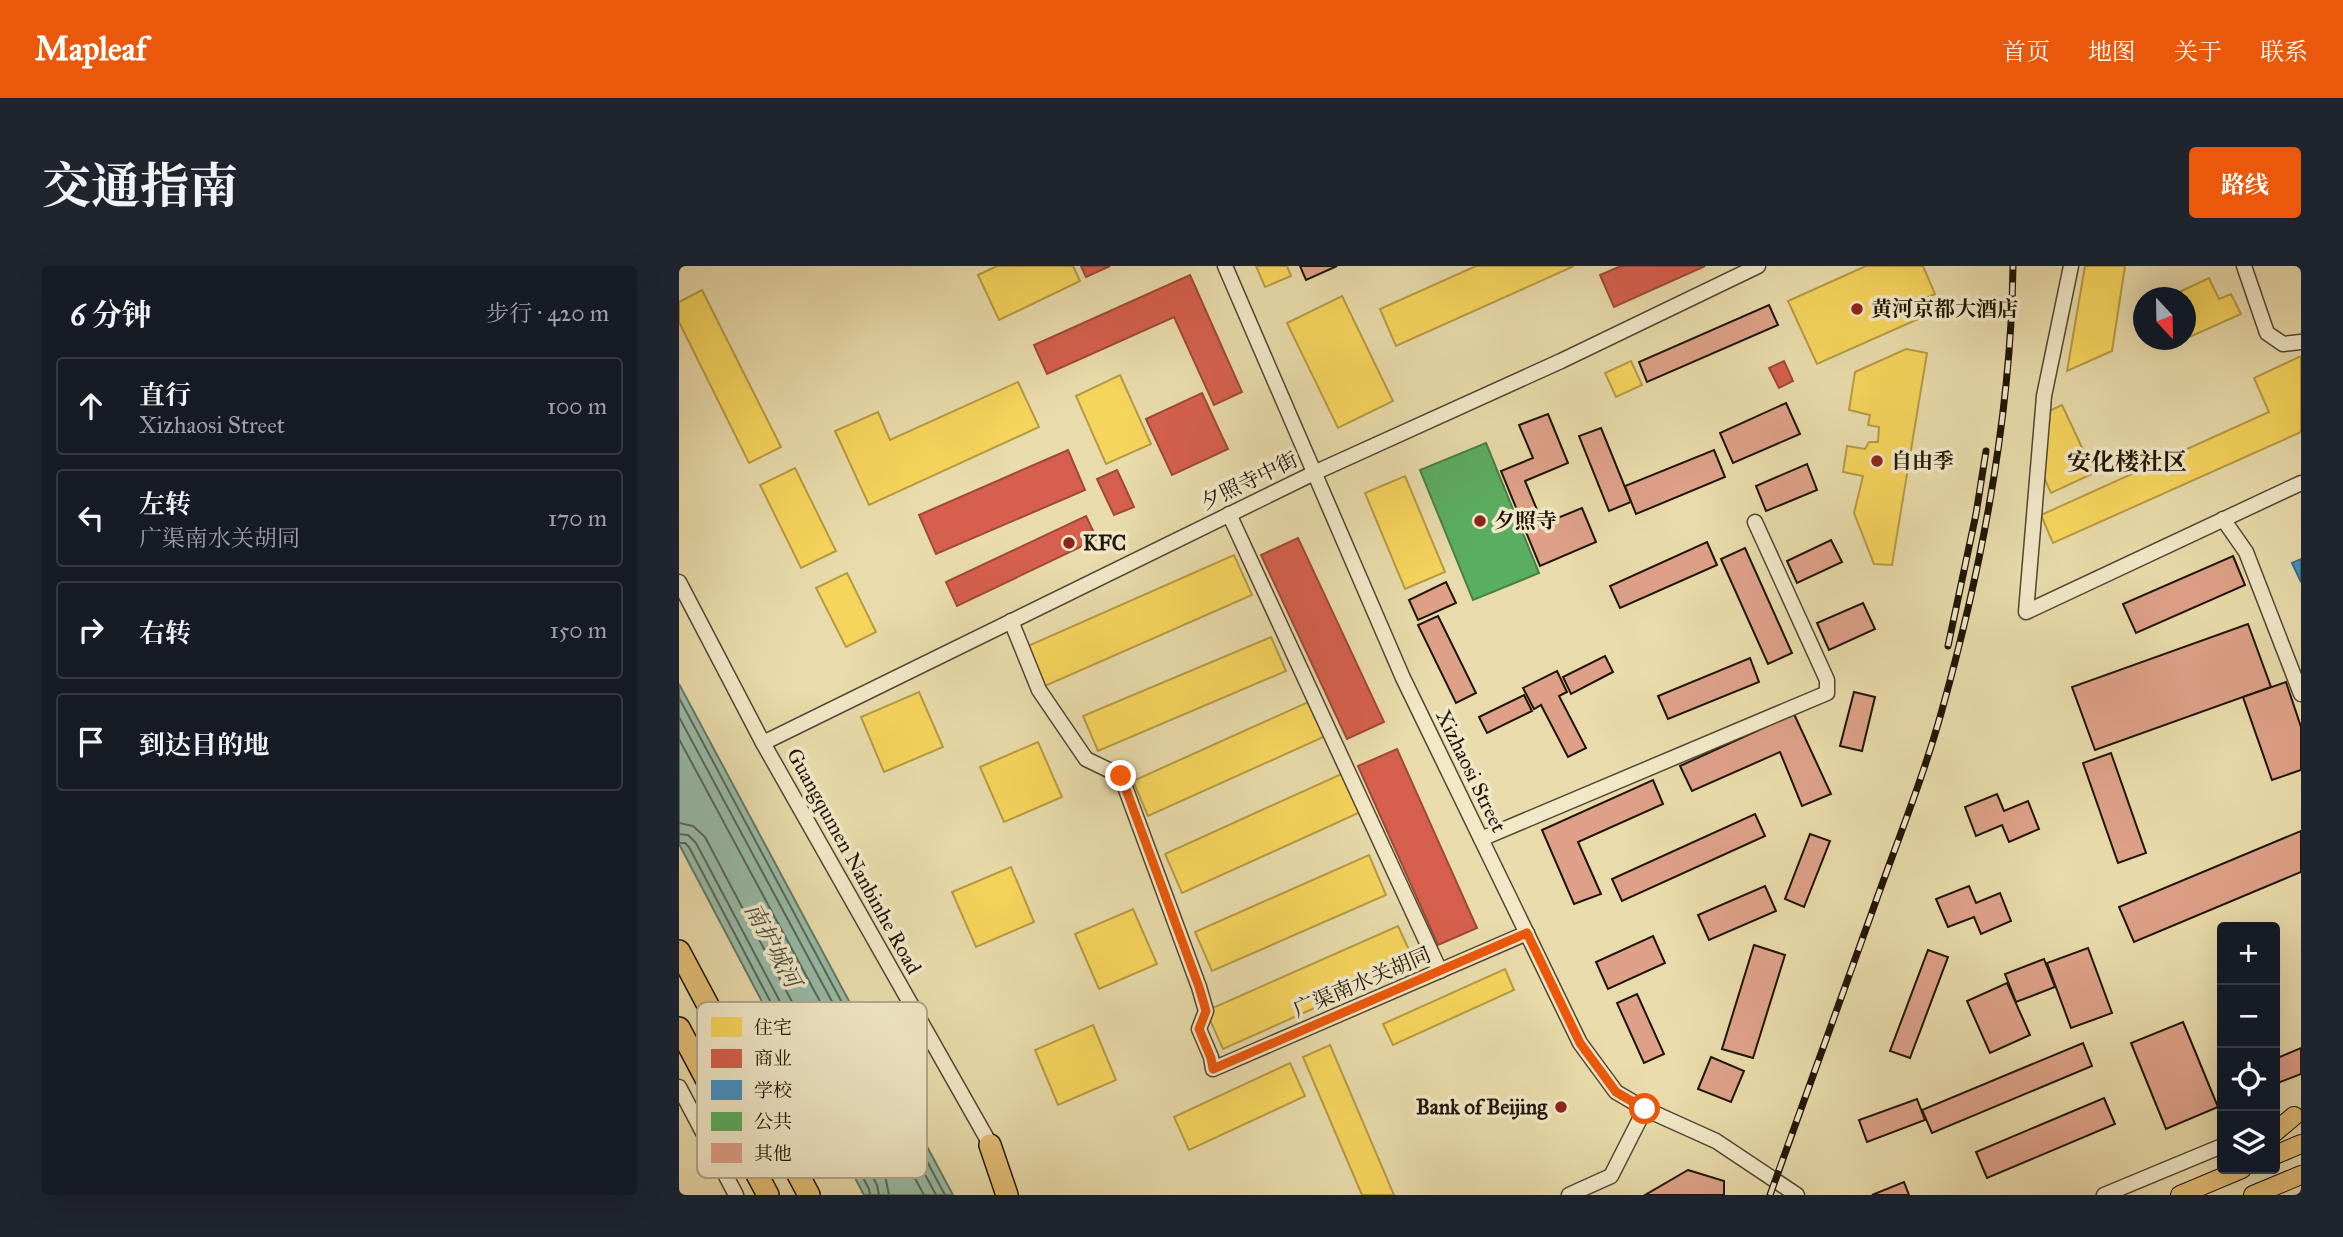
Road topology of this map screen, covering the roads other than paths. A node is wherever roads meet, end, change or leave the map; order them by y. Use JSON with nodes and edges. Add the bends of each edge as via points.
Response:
{"nodes":[{"id":1,"x":1224,"y":266,"type":"edge"},
{"id":2,"x":1758,"y":266,"type":"edge"},
{"id":3,"x":2071,"y":266,"type":"edge"},
{"id":4,"x":2244,"y":266,"type":"edge"},
{"id":5,"x":2301,"y":342,"type":"edge"},
{"id":6,"x":1314,"y":473,"type":"junction"},
{"id":7,"x":2301,"y":483,"type":"edge"},
{"id":8,"x":1229,"y":514,"type":"junction"},
{"id":9,"x":2223,"y":519,"type":"junction"},
{"id":10,"x":1755,"y":522,"type":"dead end"},
{"id":11,"x":679,"y":582,"type":"edge"},
{"id":12,"x":1011,"y":621,"type":"junction"},
{"id":13,"x":2301,"y":694,"type":"edge"},
{"id":14,"x":763,"y":743,"type":"junction"},
{"id":15,"x":1481,"y":839,"type":"junction"},
{"id":16,"x":1527,"y":933,"type":"junction"},
{"id":17,"x":679,"y":951,"type":"edge"},
{"id":18,"x":1440,"y":971,"type":"junction"},
{"id":19,"x":706,"y":1002,"type":"edge"},
{"id":20,"x":909,"y":1002,"type":"edge"},
{"id":21,"x":679,"y":1028,"type":"edge"},
{"id":22,"x":927,"y":1033,"type":"edge"},
{"id":23,"x":697,"y":1062,"type":"edge"},
{"id":24,"x":679,"y":1087,"type":"edge"},
{"id":25,"x":1645,"y":1109,"type":"junction"},
{"id":26,"x":2297,"y":1114,"type":"edge"},
{"id":27,"x":697,"y":1121,"type":"edge"},
{"id":28,"x":2280,"y":1122,"type":"edge"},
{"id":29,"x":2280,"y":1128,"type":"edge"},
{"id":30,"x":2301,"y":1144,"type":"edge"},
{"id":31,"x":990,"y":1145,"type":"junction"},
{"id":32,"x":2217,"y":1148,"type":"edge"},
{"id":33,"x":2280,"y":1153,"type":"edge"},
{"id":34,"x":2223,"y":1174,"type":"edge"},
{"id":35,"x":2301,"y":1175,"type":"edge"},
{"id":36,"x":727,"y":1178,"type":"edge"},
{"id":37,"x":758,"y":1178,"type":"edge"},
{"id":38,"x":800,"y":1178,"type":"edge"},
{"id":39,"x":736,"y":1195,"type":"edge"},
{"id":40,"x":766,"y":1195,"type":"edge"},
{"id":41,"x":809,"y":1195,"type":"edge"},
{"id":42,"x":1007,"y":1195,"type":"edge"},
{"id":43,"x":1019,"y":1195,"type":"edge"},
{"id":44,"x":1569,"y":1195,"type":"edge"},
{"id":45,"x":1797,"y":1195,"type":"edge"},
{"id":46,"x":2104,"y":1195,"type":"edge"},
{"id":47,"x":2180,"y":1195,"type":"edge"},
{"id":48,"x":2253,"y":1195,"type":"edge"}],
"edges":[{"from":1,"to":6,"type":"street","name":"Xizhaosi Street"},
{"from":2,"to":6,"type":"street","name":"夕照寺中街"},
{"from":3,"to":9,"type":"street","via":[[2044,396],[2026,612]]},
{"from":4,"to":5,"type":"street","via":[[2267,333],[2283,344]]},
{"from":6,"to":8,"type":"street","name":"夕照寺中街"},
{"from":6,"to":15,"type":"street","name":"Xizhaosi Street","via":[[1403,678]]},
{"from":7,"to":9,"type":"street"},
{"from":8,"to":12,"type":"street","name":"夕照寺中街"},
{"from":8,"to":18,"type":"street"},
{"from":9,"to":13,"type":"street","via":[[2246,552]]},
{"from":10,"to":15,"type":"street","via":[[1827,680],[1827,694]]},
{"from":11,"to":14,"type":"street","name":"Guangqumen Nanbinhe Road"},
{"from":12,"to":14,"type":"street","name":"夕照寺中街"},
{"from":12,"to":18,"type":"street","name":"广渠南水关胡同","via":[[1039,690],[1086,758],[1121,776],[1199,987],[1206,1011],[1199,1029],[1213,1069]]},
{"from":14,"to":20,"type":"street","name":"Guangqumen Nanbinhe Road"},
{"from":15,"to":16,"type":"street","name":"Xizhaosi Street"},
{"from":16,"to":18,"type":"street","name":"广渠南水关胡同"},
{"from":16,"to":25,"type":"street","name":"Xizhaosi Street","via":[[1580,1043],[1616,1092]]},
{"from":17,"to":19,"type":"highway"},
{"from":21,"to":23,"type":"highway"},
{"from":22,"to":31,"type":"street","name":"Guangqumen Nanbinhe Road"},
{"from":24,"to":27,"type":"street"},
{"from":25,"to":44,"type":"street","via":[[1611,1175]]},
{"from":25,"to":45,"type":"street","name":"Xizhaosi Street","via":[[1716,1141]]},
{"from":26,"to":28,"type":"street"},
{"from":26,"to":29,"type":"main road"},
{"from":30,"to":33,"type":"main road"},
{"from":31,"to":42,"type":"highway"},
{"from":31,"to":43,"type":"street","name":"Guangqumen Nanbinhe Road"},
{"from":32,"to":46,"type":"street"},
{"from":34,"to":47,"type":"main road"},
{"from":35,"to":48,"type":"main road"},
{"from":36,"to":39,"type":"street"},
{"from":37,"to":40,"type":"highway"},
{"from":38,"to":41,"type":"highway"}]}
